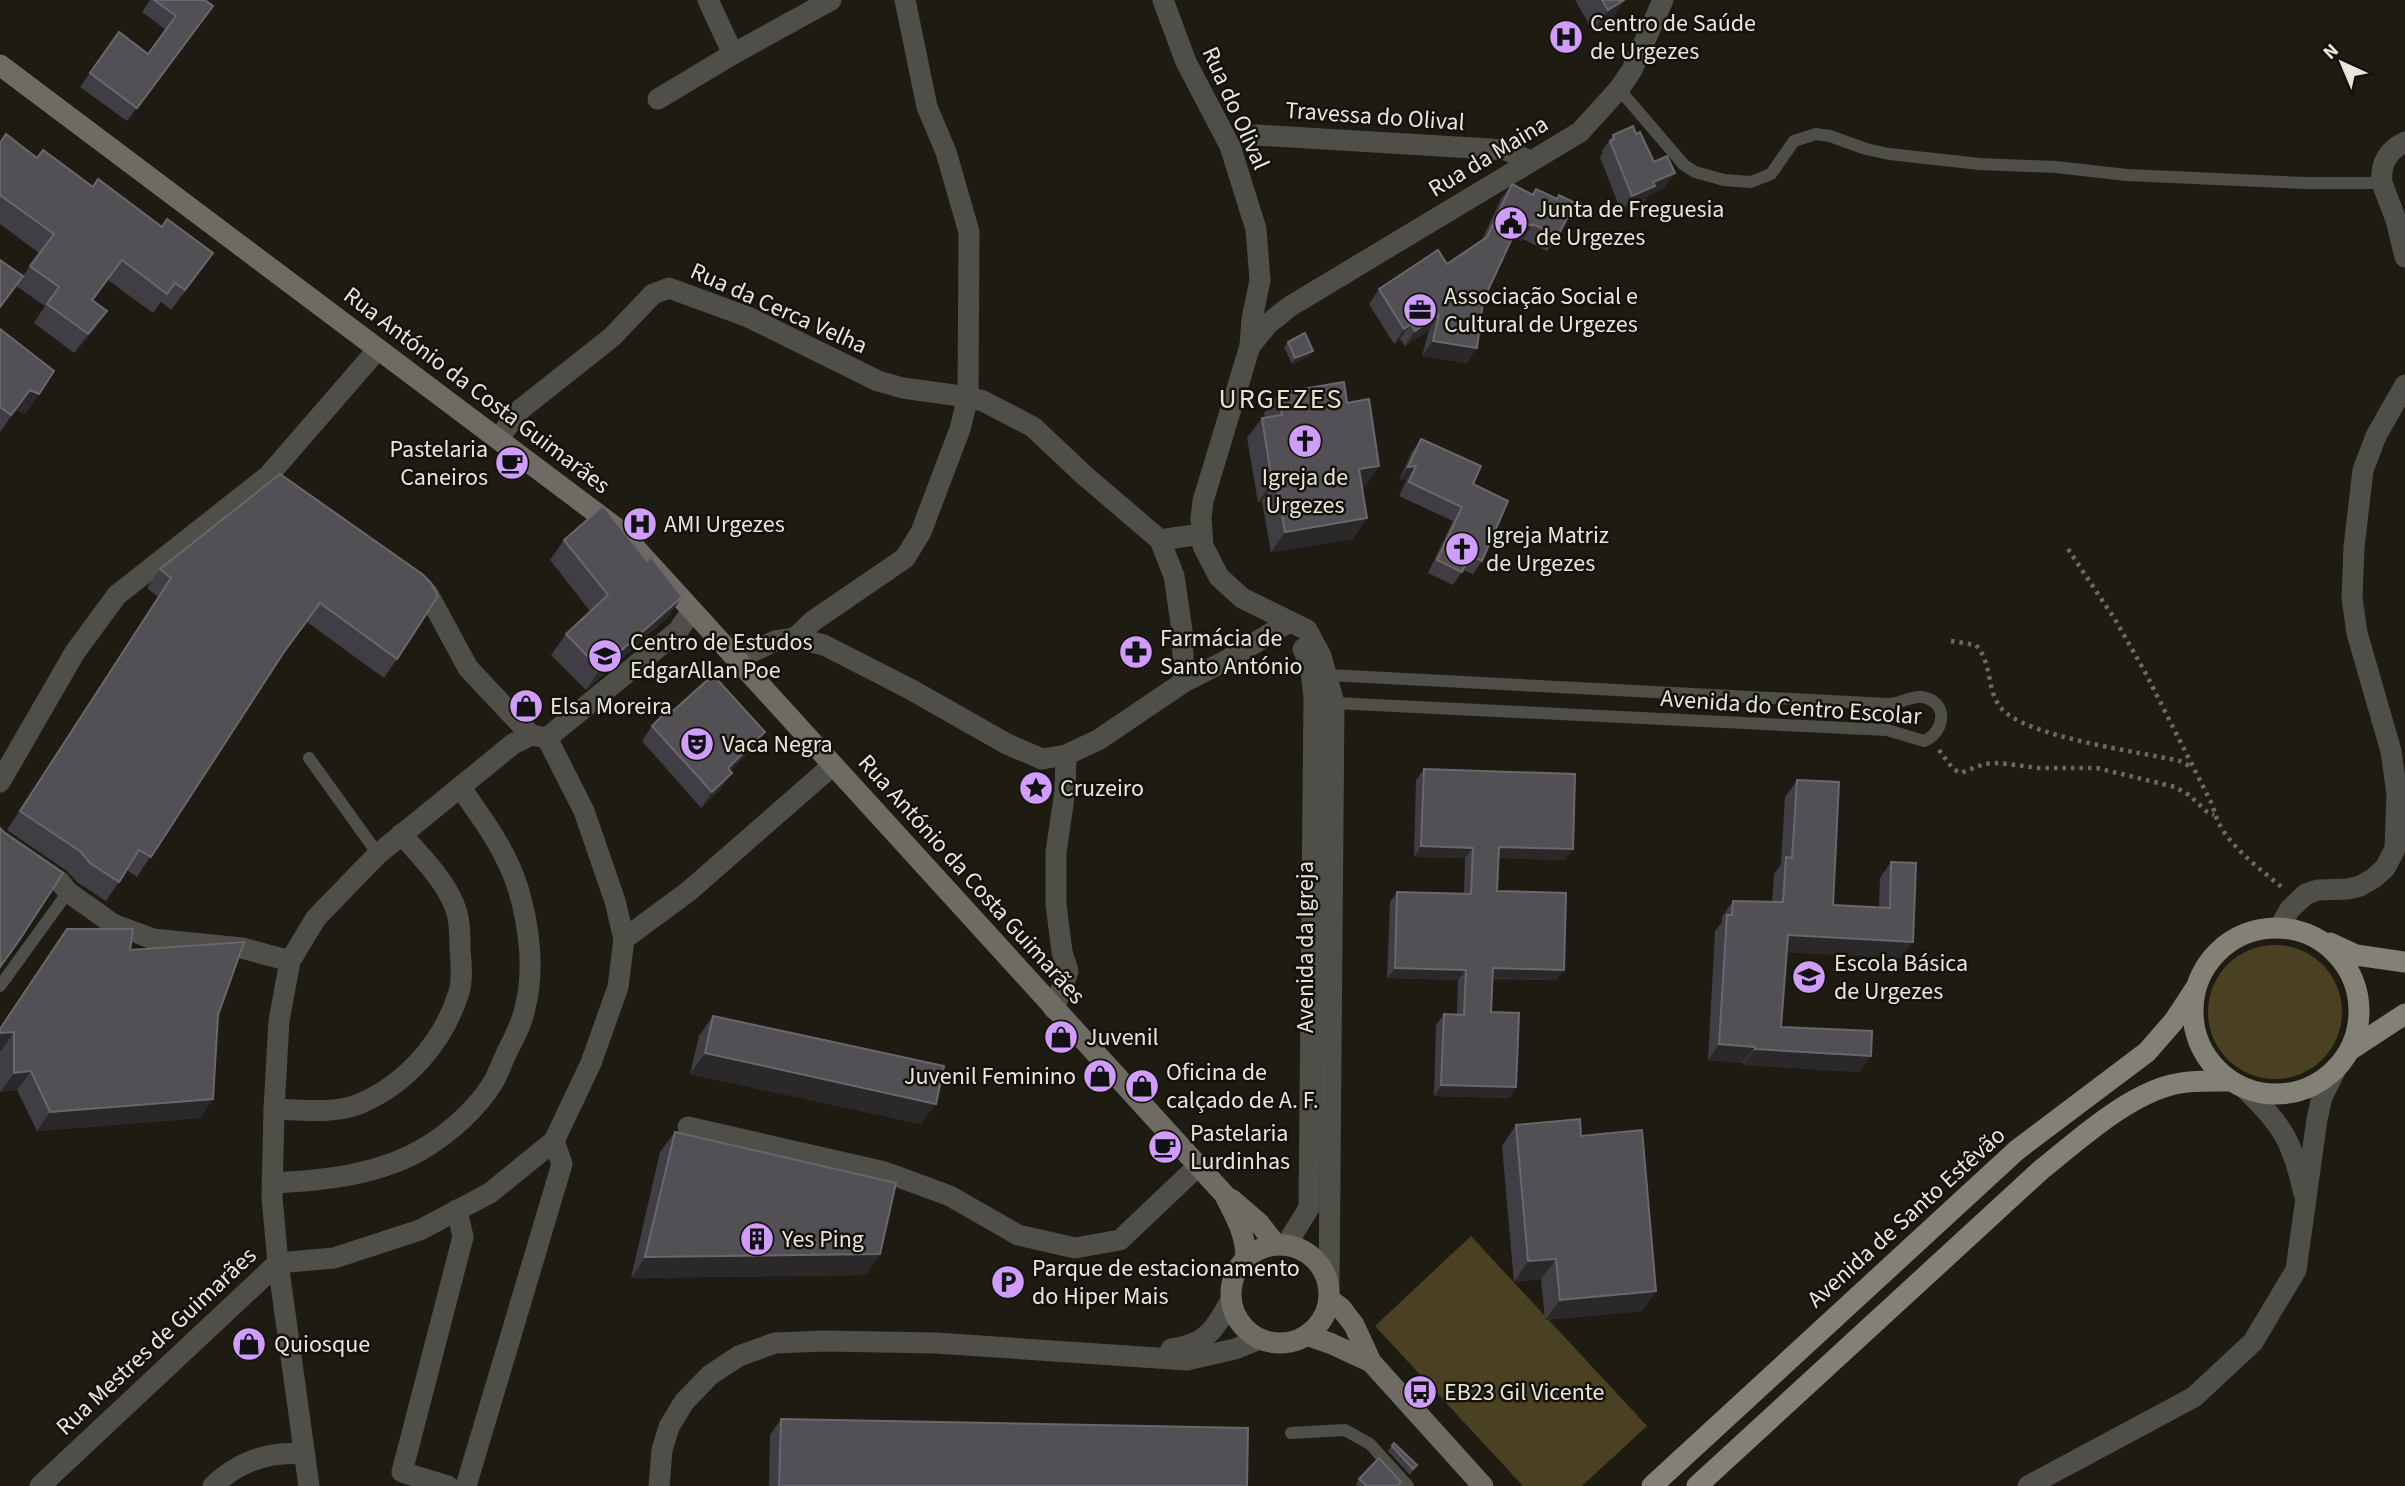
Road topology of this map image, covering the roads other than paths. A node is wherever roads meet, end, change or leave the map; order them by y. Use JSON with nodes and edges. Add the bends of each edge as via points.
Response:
{"nodes":[{"id":1,"x":708,"y":0,"type":"edge"},
{"id":2,"x":831,"y":0,"type":"edge"},
{"id":3,"x":905,"y":0,"type":"edge"},
{"id":4,"x":1163,"y":0,"type":"edge"},
{"id":5,"x":1663,"y":0,"type":"edge"},
{"id":6,"x":733,"y":54,"type":"junction"},
{"id":7,"x":1,"y":67,"type":"edge"},
{"id":8,"x":1619,"y":89,"type":"junction"},
{"id":9,"x":657,"y":99,"type":"dead end"},
{"id":10,"x":1256,"y":135,"type":"dead end"},
{"id":11,"x":2405,"y":142,"type":"edge"},
{"id":12,"x":1530,"y":160,"type":"junction"},
{"id":13,"x":2382,"y":183,"type":"junction"},
{"id":14,"x":2405,"y":257,"type":"edge"},
{"id":15,"x":1260,"y":280,"type":"junction"},
{"id":16,"x":1289,"y":307,"type":"junction"},
{"id":17,"x":1250,"y":346,"type":"junction"},
{"id":18,"x":378,"y":349,"type":"junction"},
{"id":19,"x":2405,"y":385,"type":"edge"},
{"id":20,"x":968,"y":397,"type":"junction"},
{"id":21,"x":498,"y":439,"type":"junction"},
{"id":22,"x":268,"y":476,"type":"junction"},
{"id":23,"x":289,"y":491,"type":"edge"},
{"id":24,"x":1201,"y":534,"type":"junction"},
{"id":25,"x":1160,"y":540,"type":"junction"},
{"id":26,"x":396,"y":567,"type":"edge"},
{"id":27,"x":1219,"y":577,"type":"joint"},
{"id":28,"x":692,"y":610,"type":"junction"},
{"id":29,"x":1289,"y":622,"type":"junction"},
{"id":30,"x":795,"y":638,"type":"junction"},
{"id":31,"x":737,"y":659,"type":"junction"},
{"id":32,"x":1328,"y":675,"type":"junction"},
{"id":33,"x":1184,"y":681,"type":"junction"},
{"id":34,"x":1334,"y":703,"type":"junction"},
{"id":35,"x":539,"y":737,"type":"junction"},
{"id":36,"x":1066,"y":755,"type":"junction"},
{"id":37,"x":309,"y":758,"type":"dead end"},
{"id":38,"x":833,"y":765,"type":"junction"},
{"id":39,"x":0,"y":782,"type":"edge"},
{"id":40,"x":460,"y":786,"type":"junction"},
{"id":41,"x":401,"y":834,"type":"junction"},
{"id":42,"x":0,"y":841,"type":"edge"},
{"id":43,"x":378,"y":854,"type":"junction"},
{"id":44,"x":68,"y":892,"type":"junction"},
{"id":45,"x":2279,"y":928,"type":"junction"},
{"id":46,"x":2313,"y":937,"type":"junction"},
{"id":47,"x":624,"y":939,"type":"junction"},
{"id":48,"x":290,"y":961,"type":"junction"},
{"id":49,"x":2405,"y":962,"type":"edge"},
{"id":50,"x":0,"y":986,"type":"edge"},
{"id":51,"x":2195,"y":989,"type":"junction"},
{"id":52,"x":1054,"y":1009,"type":"junction"},
{"id":53,"x":2405,"y":1014,"type":"edge"},
{"id":54,"x":2343,"y":1059,"type":"junction"},
{"id":55,"x":2237,"y":1085,"type":"junction"},
{"id":56,"x":274,"y":1109,"type":"junction"},
{"id":57,"x":688,"y":1127,"type":"dead end"},
{"id":58,"x":554,"y":1141,"type":"junction"},
{"id":59,"x":1198,"y":1166,"type":"junction"},
{"id":60,"x":272,"y":1183,"type":"junction"},
{"id":61,"x":1224,"y":1194,"type":"junction"},
{"id":62,"x":2306,"y":1207,"type":"junction"},
{"id":63,"x":457,"y":1210,"type":"junction"},
{"id":64,"x":1281,"y":1245,"type":"junction"},
{"id":65,"x":1246,"y":1259,"type":"junction"},
{"id":66,"x":278,"y":1263,"type":"junction"},
{"id":67,"x":1329,"y":1294,"type":"junction"},
{"id":68,"x":1231,"y":1300,"type":"junction"},
{"id":69,"x":1307,"y":1335,"type":"junction"},
{"id":70,"x":1260,"y":1339,"type":"junction"},
{"id":71,"x":1131,"y":1355,"type":"junction"},
{"id":72,"x":1371,"y":1362,"type":"junction"},
{"id":73,"x":1291,"y":1433,"type":"dead end"},
{"id":74,"x":304,"y":1454,"type":"junction"},
{"id":75,"x":40,"y":1486,"type":"edge"},
{"id":76,"x":213,"y":1486,"type":"edge"},
{"id":77,"x":309,"y":1486,"type":"edge"},
{"id":78,"x":448,"y":1486,"type":"edge"},
{"id":79,"x":466,"y":1486,"type":"edge"},
{"id":80,"x":660,"y":1486,"type":"edge"},
{"id":81,"x":1408,"y":1486,"type":"edge"},
{"id":82,"x":1483,"y":1486,"type":"edge"},
{"id":83,"x":1652,"y":1486,"type":"edge"},
{"id":84,"x":1697,"y":1486,"type":"edge"},
{"id":85,"x":2028,"y":1486,"type":"edge"}],
"edges":[{"from":1,"to":6,"type":"street"},
{"from":2,"to":6,"type":"street"},
{"from":3,"to":20,"type":"street","via":[[927,107],[946,152],[969,232]]},
{"from":4,"to":15,"type":"street","name":"Rua do Olival","via":[[1186,62],[1230,146],[1256,229]]},
{"from":5,"to":8,"type":"street","name":"Rua da Maina"},
{"from":6,"to":9,"type":"street"},
{"from":7,"to":18,"type":"main road","name":"Rua António da Costa Guimarães"},
{"from":8,"to":12,"type":"street","name":"Rua da Maina","via":[[1580,132]]},
{"from":8,"to":13,"type":"lane","via":[[1684,165],[1724,180],[1751,182],[1771,174],[1794,141],[1816,134],[1889,154],[1979,164],[2127,175]]},
{"from":10,"to":12,"type":"street","name":"Travessa do Olival","via":[[1506,150]]},
{"from":11,"to":13,"type":"street","via":[[2383,163]]},
{"from":12,"to":16,"type":"street","name":"Rua da Maina"},
{"from":13,"to":14,"type":"street"},
{"from":15,"to":16,"type":"street"},
{"from":15,"to":17,"type":"street","name":"Rua do Olival"},
{"from":16,"to":17,"type":"street","name":"Rua da Maina"},
{"from":17,"to":24,"type":"street","name":"Rua da Maina","via":[[1206,490]]},
{"from":18,"to":21,"type":"main road","name":"Rua António da Costa Guimarães"},
{"from":18,"to":22,"type":"street"},
{"from":19,"to":45,"type":"street","via":[[2363,470],[2352,598],[2357,633],[2391,751],[2397,794],[2395,849],[2385,868],[2360,886],[2306,894]]},
{"from":20,"to":21,"type":"street","name":"Rua da Cerca Velha","via":[[878,381],[748,317],[669,288],[653,294],[611,337],[521,409]]},
{"from":20,"to":25,"type":"street","name":"Rua da Cerca Velha","via":[[1033,427]]},
{"from":20,"to":30,"type":"street","via":[[921,532],[905,558]]},
{"from":21,"to":28,"type":"main road","name":"Rua António da Costa Guimarães","via":[[620,530]]},
{"from":22,"to":23,"type":"street"},
{"from":22,"to":39,"type":"street","via":[[117,595],[75,652]]},
{"from":24,"to":25,"type":"street"},
{"from":24,"to":27,"type":"street","name":"Rua da Maina"},
{"from":25,"to":33,"type":"street","via":[[1174,576]]},
{"from":26,"to":35,"type":"street","via":[[428,594],[468,668]]},
{"from":27,"to":29,"type":"street","name":"Avenida da Igreja","via":[[1242,598]]},
{"from":28,"to":31,"type":"main road","name":"Rua António da Costa Guimarães"},
{"from":28,"to":35,"type":"street","via":[[678,631]]},
{"from":29,"to":32,"type":"street","name":"Avenida da Igreja","via":[[1307,631]]},
{"from":29,"to":33,"type":"street"},
{"from":29,"to":64,"type":"street","name":"Avenida da Igreja","via":[[1310,663],[1314,697],[1309,1208]]},
{"from":30,"to":31,"type":"street","via":[[775,641]]},
{"from":30,"to":36,"type":"street","via":[[824,645],[1007,744],[1042,759]]},
{"from":31,"to":38,"type":"main road","name":"Rua António da Costa Guimarães"},
{"from":32,"to":34,"type":"street","name":"Avenida da Igreja"},
{"from":32,"to":34,"type":"lane","name":"Avenida do Centro Escolar","via":[[1888,704],[1920,697],[1935,705],[1942,724],[1924,741],[1894,731],[1835,727]]},
{"from":33,"to":36,"type":"street","via":[[1098,740]]},
{"from":34,"to":67,"type":"street","name":"Avenida da Igreja"},
{"from":35,"to":40,"type":"street","via":[[513,744]]},
{"from":35,"to":47,"type":"street","via":[[584,811]]},
{"from":36,"to":52,"type":"street","via":[[1056,904],[1068,971]]},
{"from":37,"to":43,"type":"lane"},
{"from":38,"to":47,"type":"street","via":[[689,891]]},
{"from":38,"to":52,"type":"main road","name":"Rua António da Costa Guimarães"},
{"from":40,"to":41,"type":"street"},
{"from":40,"to":60,"type":"street","via":[[498,842],[517,885],[528,941],[526,1008],[495,1079],[445,1134],[420,1151],[363,1172]]},
{"from":41,"to":43,"type":"street"},
{"from":41,"to":56,"type":"street","via":[[456,907],[461,976],[438,1038],[408,1072],[358,1105]]},
{"from":42,"to":44,"type":"street"},
{"from":43,"to":48,"type":"street","via":[[316,918]]},
{"from":44,"to":48,"type":"street","via":[[113,924],[153,939],[242,948]]},
{"from":44,"to":50,"type":"lane"},
{"from":45,"to":46,"type":"main road"},
{"from":45,"to":51,"type":"main road","via":[[2248,933],[2220,949]]},
{"from":46,"to":49,"type":"main road","via":[[2356,955]]},
{"from":46,"to":54,"type":"main road","via":[[2341,960],[2357,993],[2357,1028]]},
{"from":47,"to":58,"type":"street","name":"Rua Mestres de Guimarães","via":[[618,987],[591,1063]]},
{"from":48,"to":56,"type":"street","via":[[279,1021]]},
{"from":51,"to":55,"type":"main road","via":[[2192,1009],[2200,1047]]},
{"from":51,"to":83,"type":"main road","name":"Avenida de Santo Estêvão","via":[[2147,1052],[2017,1150]]},
{"from":52,"to":59,"type":"main road","name":"Rua António da Costa Guimarães"},
{"from":53,"to":54,"type":"main road"},
{"from":54,"to":55,"type":"main road","via":[[2318,1083],[2295,1092],[2270,1094]]},
{"from":54,"to":62,"type":"street","via":[[2322,1097]]},
{"from":55,"to":62,"type":"street","via":[[2269,1111],[2287,1137]]},
{"from":55,"to":84,"type":"main road","via":[[2185,1082],[2165,1086],[2073,1144]]},
{"from":56,"to":60,"type":"street"},
{"from":57,"to":59,"type":"street","via":[[885,1172],[950,1196],[1018,1235],[1075,1248],[1119,1240]]},
{"from":58,"to":63,"type":"street","name":"Rua Mestres de Guimarães","via":[[490,1193]]},
{"from":58,"to":79,"type":"street","via":[[562,1164]]},
{"from":59,"to":61,"type":"main road","name":"Rua António da Costa Guimarães"},
{"from":60,"to":66,"type":"street"},
{"from":61,"to":64,"type":"main road"},
{"from":61,"to":65,"type":"main road","name":"Rua António da Costa Guimarães","via":[[1241,1227]]},
{"from":62,"to":85,"type":"street","via":[[2296,1270],[2253,1342],[2194,1397]]},
{"from":63,"to":66,"type":"street","name":"Rua Mestres de Guimarães","via":[[420,1230],[334,1258]]},
{"from":63,"to":78,"type":"street","via":[[463,1237],[401,1472]]},
{"from":64,"to":65,"type":"main road","via":[[1260,1249]]},
{"from":64,"to":67,"type":"main road","via":[[1315,1259]]},
{"from":65,"to":68,"type":"main road","via":[[1237,1270]]},
{"from":66,"to":74,"type":"street"},
{"from":66,"to":75,"type":"street","name":"Rua Mestres de Guimarães"},
{"from":67,"to":69,"type":"main road","via":[[1325,1313]]},
{"from":67,"to":72,"type":"main road","via":[[1354,1325]]},
{"from":68,"to":70,"type":"main road","via":[[1246,1330]]},
{"from":68,"to":71,"type":"street","via":[[1216,1328],[1201,1341],[1185,1348]]},
{"from":69,"to":70,"type":"main road","via":[[1292,1342]]},
{"from":69,"to":72,"type":"main road"},
{"from":70,"to":71,"type":"street","via":[[1187,1360]]},
{"from":71,"to":80,"type":"street","via":[[936,1343],[775,1343],[739,1356],[710,1375],[684,1402],[669,1427]]},
{"from":72,"to":82,"type":"main road"},
{"from":73,"to":81,"type":"lane","via":[[1345,1430],[1370,1444]]},
{"from":74,"to":76,"type":"street","via":[[274,1453],[251,1460]]},
{"from":74,"to":77,"type":"street"}]}
